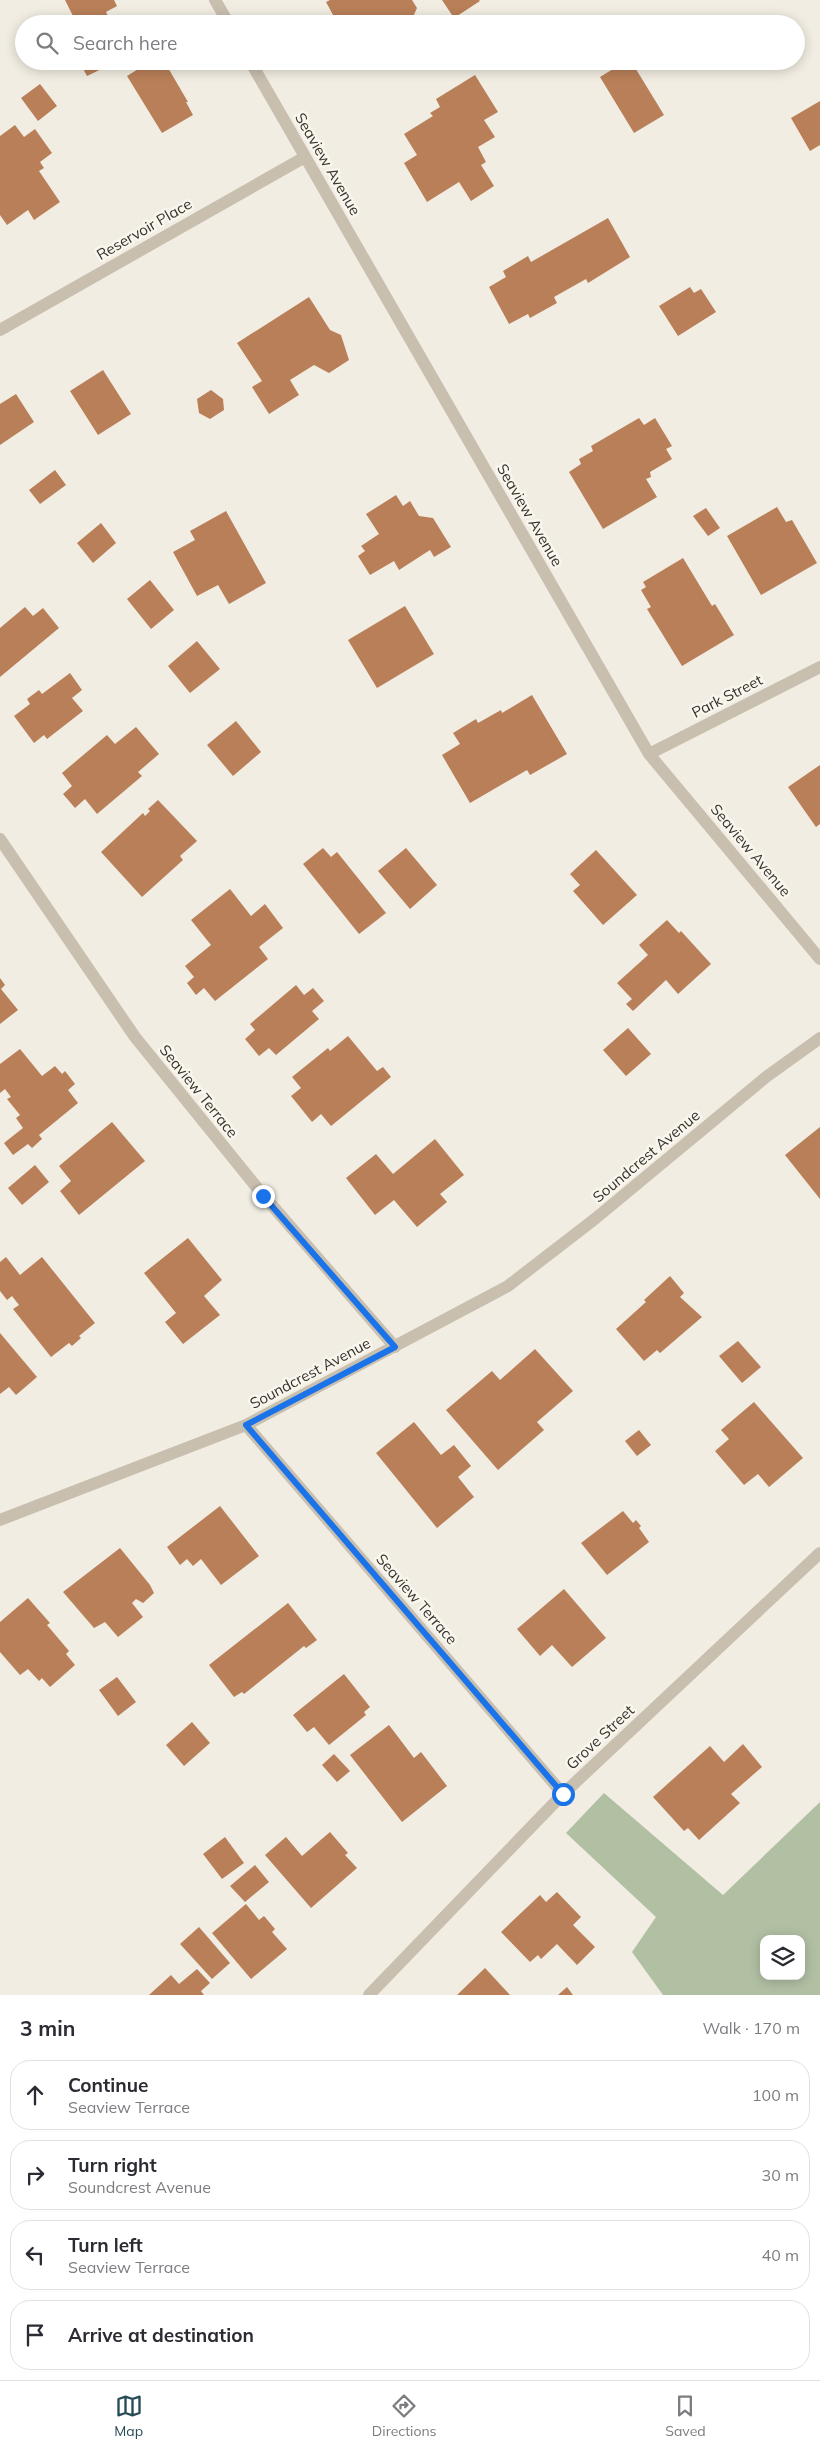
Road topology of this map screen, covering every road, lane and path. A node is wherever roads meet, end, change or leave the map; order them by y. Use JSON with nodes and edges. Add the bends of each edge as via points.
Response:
{"nodes":[{"id":1,"x":215,"y":0,"type":"edge"},
{"id":2,"x":224,"y":15,"type":"edge"},
{"id":3,"x":255,"y":70,"type":"edge"},
{"id":4,"x":304,"y":157,"type":"junction"},
{"id":5,"x":0,"y":330,"type":"edge"},
{"id":6,"x":820,"y":667,"type":"edge"},
{"id":7,"x":649,"y":754,"type":"junction"},
{"id":8,"x":0,"y":839,"type":"edge"},
{"id":9,"x":820,"y":959,"type":"edge"},
{"id":10,"x":820,"y":1038,"type":"edge"},
{"id":11,"x":395,"y":1347,"type":"junction"},
{"id":12,"x":246,"y":1425,"type":"junction"},
{"id":13,"x":0,"y":1520,"type":"edge"},
{"id":14,"x":820,"y":1553,"type":"edge"},
{"id":15,"x":563,"y":1794,"type":"junction"},
{"id":16,"x":369,"y":1995,"type":"edge"}],
"edges":[{"from":1,"to":2,"type":"street"},
{"from":3,"to":4,"type":"street","name":"Seaview Avenue"},
{"from":4,"to":5,"type":"street","name":"Reservoir Place"},
{"from":4,"to":7,"type":"street","name":"Seaview Avenue"},
{"from":6,"to":7,"type":"street","name":"Park Street"},
{"from":7,"to":9,"type":"street","name":"Seaview Avenue"},
{"from":8,"to":11,"type":"street","name":"Seaview Terrace","via":[[135,1037],[263,1196]]},
{"from":10,"to":11,"type":"street","name":"Soundcrest Avenue","via":[[766,1077],[596,1218],[508,1286]]},
{"from":11,"to":12,"type":"street","name":"Soundcrest Avenue"},
{"from":12,"to":13,"type":"street","name":"Soundcrest Avenue"},
{"from":12,"to":15,"type":"street","name":"Seaview Terrace"},
{"from":14,"to":15,"type":"street","name":"Grove Street"},
{"from":15,"to":16,"type":"street","name":"Grove Street"}]}
